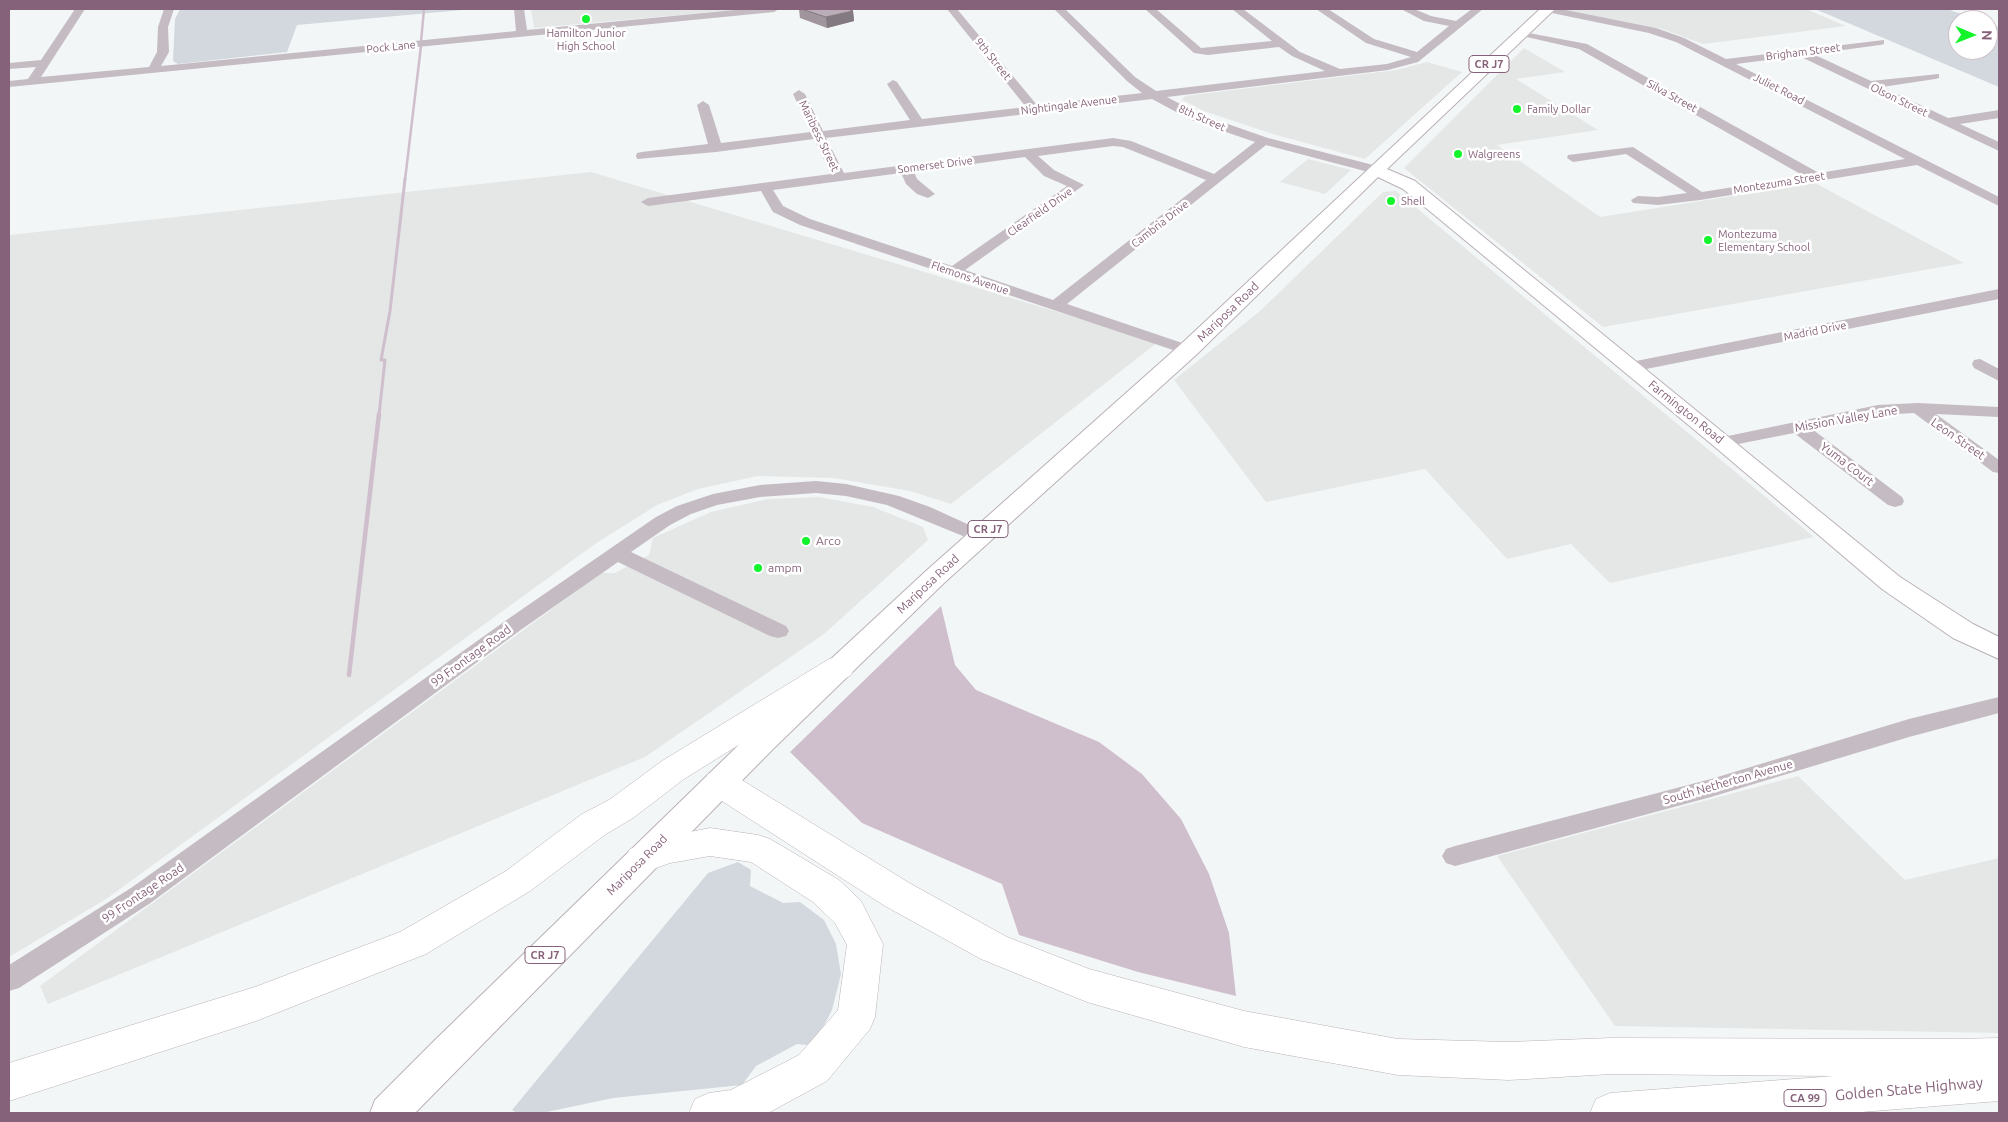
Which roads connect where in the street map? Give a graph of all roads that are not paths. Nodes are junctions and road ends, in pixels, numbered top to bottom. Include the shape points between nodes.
1 (80, 9) edge
2 (169, 9) edge
3 (520, 9) edge
4 (774, 9) edge
5 (952, 9) edge
6 (1059, 9) edge
7 (1150, 9) edge
8 (1237, 9) edge
9 (1321, 9) edge
10 (1406, 9) edge
11 (1478, 9) edge
12 (1548, 9) edge
13 (1458, 25) junction
14 (1522, 33) junction
15 (522, 34) junction
16 (1880, 42) dead end
17 (1281, 43) junction
18 (1800, 52) junction
19 (1420, 56) junction
20 (1726, 62) junction
21 (45, 63) junction
22 (9, 66) edge
23 (154, 70) junction
24 (1338, 73) junction
25 (1934, 76) dead end
26 (32, 82) junction
27 (9, 84) edge
28 (893, 84) dead end
29 (1869, 85) junction
30 (799, 94) dead end
31 (1155, 95) junction
32 (703, 105) dead end
33 (1034, 109) junction
34 (1999, 114) edge
35 (1946, 122) junction
36 (918, 123) junction
37 (819, 135) junction
38 (1264, 141) junction
39 (1999, 147) edge
40 (716, 148) junction
41 (1028, 153) junction
42 (642, 156) dead end
43 (1573, 158) dead end
44 (1920, 161) junction
45 (906, 169) junction
46 (1376, 170) junction
47 (1816, 177) junction
48 (839, 178) junction
49 (1216, 179) junction
50 (765, 187) junction
51 (928, 194) dead end
52 (1700, 196) junction
53 (1638, 200) dead end
54 (648, 202) dead end
55 (1999, 202) edge
56 (953, 272) junction
57 (1998, 295) edge
58 (1055, 306) junction
59 (1188, 350) junction
60 (1980, 364) dead end
61 (1631, 367) junction
62 (1999, 376) edge
63 (1918, 408) junction
64 (1999, 412) edge
65 (1798, 427) junction
66 (1723, 442) junction
67 (1999, 468) edge
68 (1895, 501) dead end
69 (980, 536) junction
70 (616, 553) junction
71 (778, 632) dead end
72 (1993, 647) edge
73 (840, 667) junction
74 (1999, 705) edge
75 (720, 783) junction
76 (1455, 856) dead end
77 (642, 859) junction
78 (9, 979) edge
79 (1999, 1056) edge
80 (9, 1082) edge
81 (1999, 1082) edge
82 (389, 1113) edge
83 (709, 1113) edge
84 (1610, 1113) edge

1 - 21 street
2 - 23 street via 163,27 163,52
3 - 15 street
4 - 15 street, Pock Lane
5 - 33 street, 9th Street
6 - 31 street, 8th Street via 1122,71
7 - 17 street via 1198,51
8 - 17 street
9 - 19 street via 1370,41
10 - 13 street via 1428,19
11 - 13 street, Nightingale Avenue
12 - 14 main road, Mariposa Road / CR J7
12 - 20 street, Juliet Road via 1658,31
13 - 19 street, Nightingale Avenue
14 - 46 main road, Mariposa Road / CR J7
14 - 47 street, Silva Street via 1583,46
15 - 23 street, Pock Lane
16 - 18 street, Brigham Street
17 - 24 street via 1304,58
18 - 20 street, Brigham Street
18 - 29 street, Olson Street
19 - 24 street, Nightingale Avenue via 1402,64
20 - 44 street, Juliet Road
21 - 22 street
21 - 26 street
23 - 26 street, Pock Lane
24 - 31 street, Nightingale Avenue
25 - 29 street
26 - 27 street, Pock Lane
28 - 36 street
29 - 35 street, Olson Street
30 - 37 street, Maribess Street
31 - 33 street, Nightingale Avenue
31 - 38 street, 8th Street via 1195,117
32 - 40 street
33 - 36 street, Nightingale Avenue
34 - 35 street
35 - 39 street, Olson Street
36 - 37 street, Nightingale Avenue
37 - 40 street, Nightingale Avenue
37 - 48 street, Maribess Street
38 - 46 street, 8th Street
38 - 49 street, Cambria Drive
40 - 42 street, Nightingale Avenue
41 - 45 street, Somerset Drive
41 - 49 street, Somerset Drive via 1117,142
41 - 56 street, Clearfield Drive via 1049,173 1077,185
43 - 52 street via 1628,150
44 - 47 street, Montezuma Street
44 - 55 street, Juliet Road
45 - 48 street, Somerset Drive
45 - 51 street via 911,180
46 - 59 main road, Mariposa Road / CR J7
46 - 61 main road, Farmington Road via 1409,186
47 - 52 street, Montezuma Street
48 - 50 street, Somerset Drive
49 - 58 street, Cambria Drive
50 - 54 street, Somerset Drive
50 - 56 street, Flemons Avenue via 773,204 791,217
52 - 53 street, Montezuma Street
56 - 58 street, Flemons Avenue
57 - 61 street, Madrid Drive
58 - 59 street, Flemons Avenue
59 - 69 main road, Mariposa Road / CR J7
60 - 62 street
61 - 66 main road, Farmington Road
63 - 64 street, Mission Valley Lane
63 - 65 street, Mission Valley Lane via 1878,410
63 - 67 street, Leon Street
65 - 66 street, Mission Valley Lane
65 - 68 street, Yuma Court
66 - 72 main road, Farmington Road via 1891,583 1918,603
69 - 70 street, 99 Frontage Road via 892,500 846,490 809,487 760,491 712,500 663,521
69 - 73 main road, Mariposa Road / CR J7
70 - 71 street
70 - 78 street, 99 Frontage Road via 140,896
73 - 75 main road, Mariposa Road / CR J7
73 - 80 highway via 673,770 518,881 413,943 256,1004
74 - 76 street, South Netherton Avenue via 1909,728 1711,788
75 - 77 main road, Mariposa Road / CR J7
75 - 79 highway via 898,895 994,948 1087,985 1244,1029 1408,1057 1509,1061 1611,1056
77 - 82 main road, Mariposa Road / CR J7
77 - 83 highway via 667,849 710,842 758,849 826,891 848,912 866,944 856,1017 813,1068 736,1109
81 - 84 highway, Golden State Highway / CA 99

